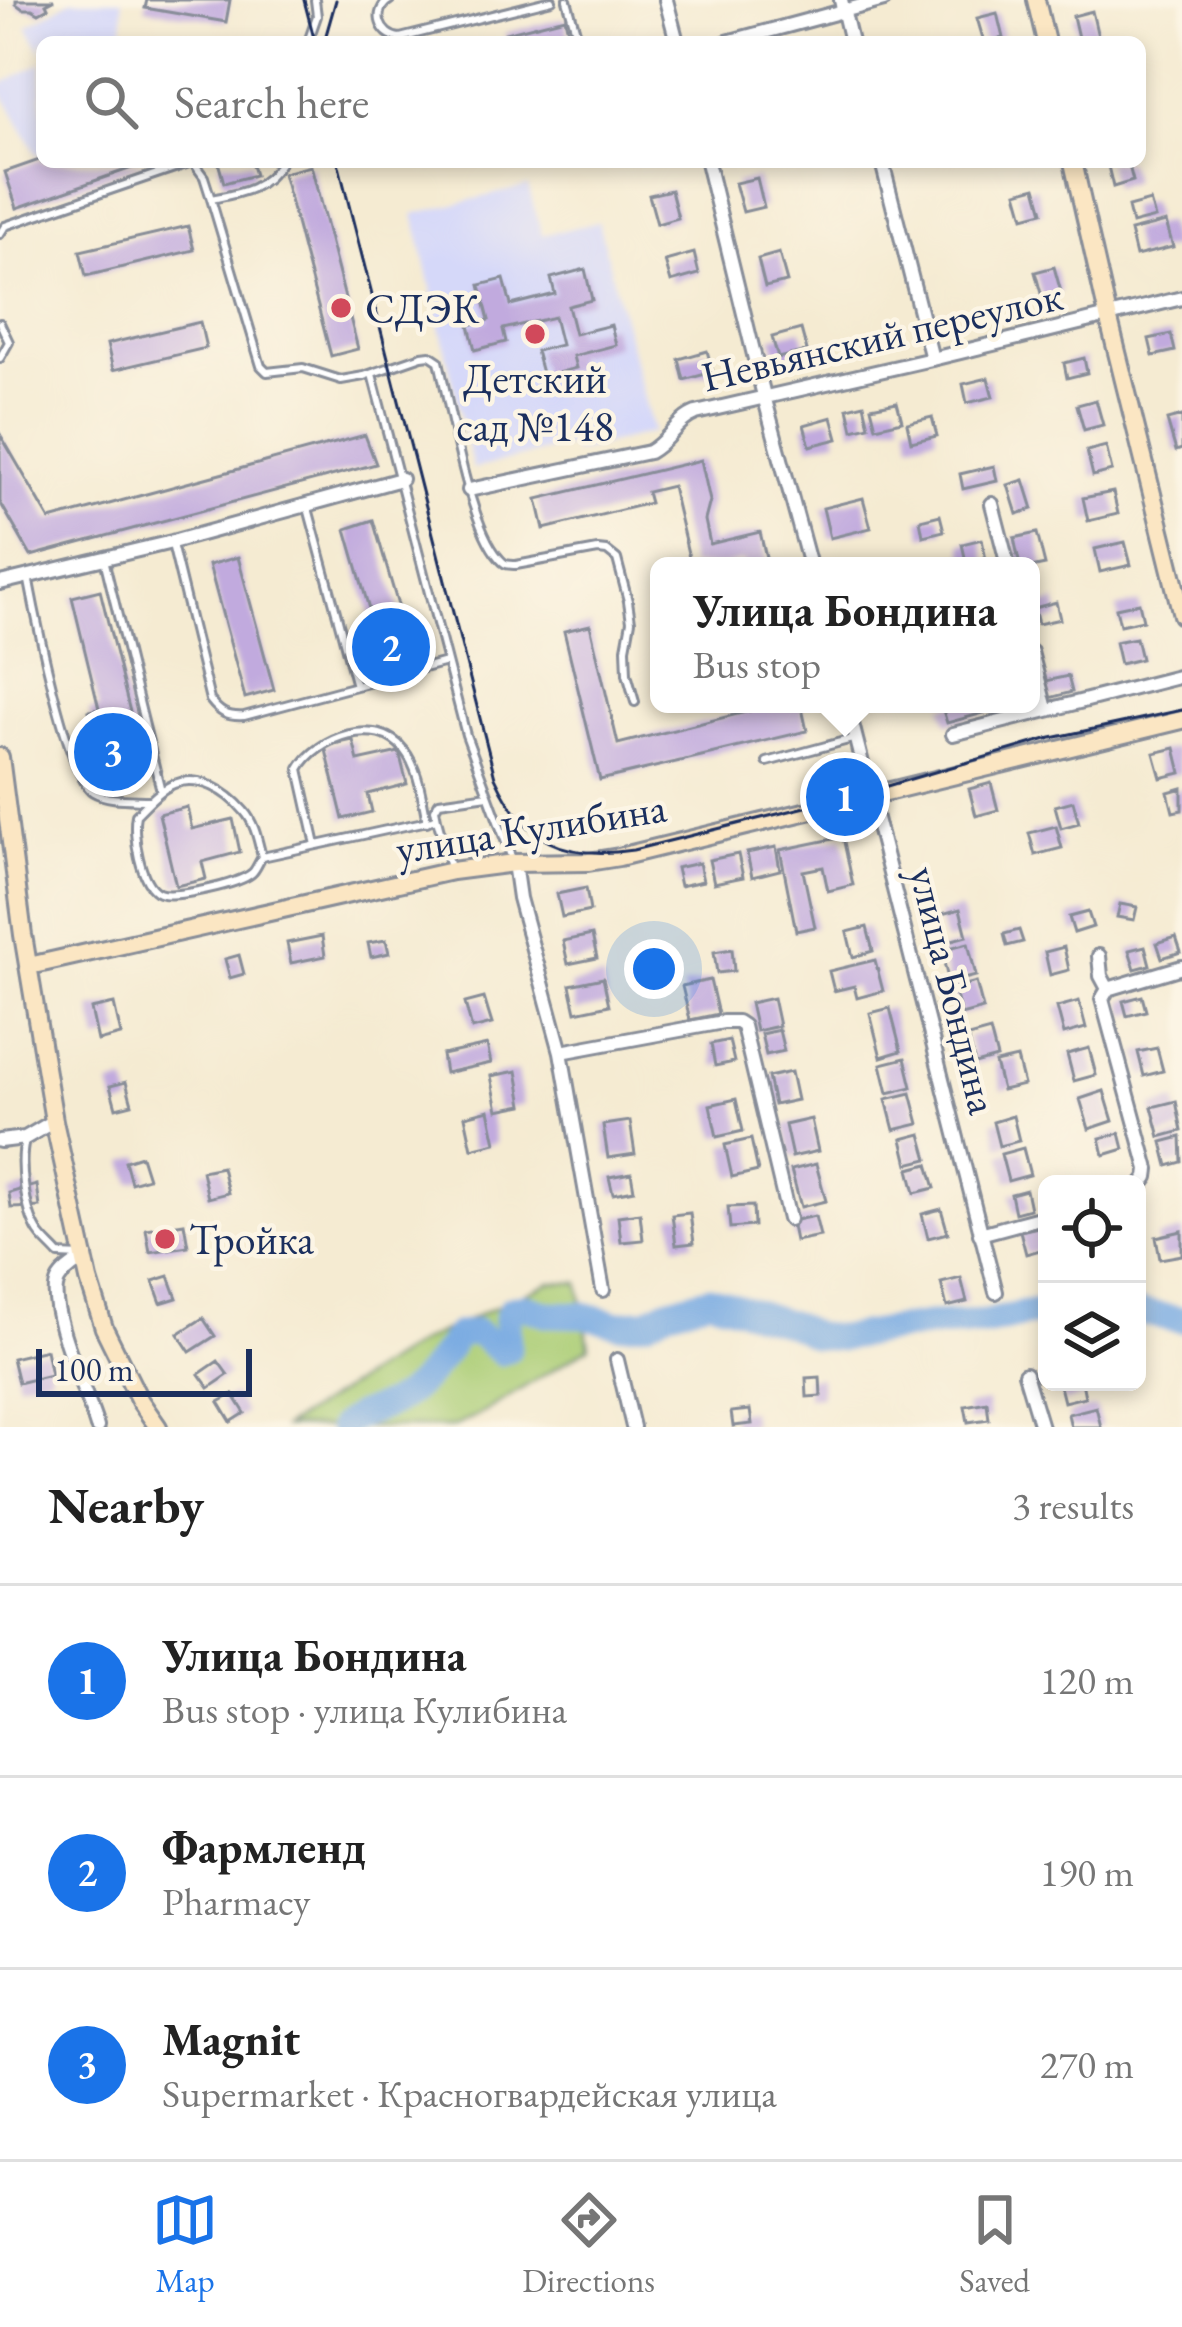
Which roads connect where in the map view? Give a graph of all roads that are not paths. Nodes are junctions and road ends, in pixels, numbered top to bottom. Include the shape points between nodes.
1 (315, 0) edge
2 (390, 0) edge
3 (552, 0) edge
4 (567, 0) edge
5 (666, 0) edge
6 (884, 0) edge
7 (1036, 0) edge
8 (842, 5) edge
9 (310, 36) edge
10 (389, 36) edge
11 (408, 36) edge
12 (578, 36) edge
13 (675, 36) edge
14 (746, 36) edge
15 (850, 36) edge
16 (1045, 36) edge
17 (175, 168) edge
18 (197, 168) edge
19 (276, 168) edge
20 (708, 168) edge
21 (884, 168) edge
22 (1074, 168) edge
23 (211, 199) junction
24 (0, 234) edge
25 (1182, 298) edge
26 (1108, 316) junction
27 (0, 323) edge
28 (0, 358) edge
29 (932, 359) junction
30 (372, 374) junction
31 (764, 396) junction
32 (401, 479) junction
33 (469, 490) junction
34 (307, 504) junction
35 (992, 504) dead end
36 (172, 542) junction
37 (808, 557) edge
38 (1006, 557) edge
39 (104, 559) junction
40 (28, 577) junction
41 (0, 583) edge
42 (1182, 615) edge
43 (446, 662) junction
44 (1182, 676) edge
45 (356, 686) junction
46 (1040, 686) edge
47 (635, 702) dead end
48 (1046, 709) junction
49 (1040, 711) edge
50 (849, 713) edge
51 (1031, 713) edge
52 (1182, 719) edge
53 (953, 734) dead end
54 (856, 738) junction
55 (0, 757) edge
56 (766, 762) dead end
57 (2, 790) edge
58 (161, 791) junction
59 (488, 795) junction
60 (871, 795) junction
61 (151, 800) junction
62 (437, 819) junction
63 (428, 822) junction
64 (316, 845) junction
65 (262, 857) junction
66 (514, 863) junction
67 (452, 871) junction
68 (1099, 956) dead end
69 (29, 966) junction
70 (1182, 967) edge
71 (1108, 989) junction
72 (561, 1052) junction
73 (55, 1121) junction
74 (26, 1138) junction
75 (0, 1141) edge
76 (1146, 1178) edge
77 (1038, 1218) edge
78 (789, 1219) dead end
79 (980, 1234) junction
80 (86, 1256) junction
81 (603, 1290) dead end
82 (996, 1292) dead end
83 (617, 1360) dead end
84 (1025, 1374) dead end
85 (97, 1427) edge
86 (158, 1427) edge
87 (633, 1427) edge
88 (1040, 1427) edge

1 - 9 lane
2 - 10 lane via 378,11
3 - 11 lane
4 - 12 lane
5 - 13 street
6 - 8 street
7 - 16 main road
8 - 14 street
8 - 15 street
17 - 24 lane via 4,226
18 - 23 lane
19 - 23 lane via 247,192
20 - 31 street
21 - 29 street
22 - 26 main road
23 - 30 lane via 266,372 303,368 340,380
25 - 26 street, Невьянский переулок
26 - 29 street, Невьянский переулок
26 - 42 main road
27 - 28 lane via 9,342
29 - 31 street, Невьянский переулок
30 - 32 lane
30 - 33 lane via 422,356 439,361
31 - 33 street, Невьянский переулок via 690,414 649,452
31 - 37 street
32 - 34 street
32 - 43 lane
33 - 47 lane via 484,532 508,565 598,550 617,559 632,621 626,674
34 - 36 street
34 - 45 lane
35 - 38 street
36 - 39 street
36 - 45 lane via 218,711 244,716
39 - 40 street
39 - 58 lane
40 - 41 street
40 - 61 lane via 82,780 94,793
43 - 45 lane
43 - 59 lane
44 - 48 street
46 - 48 street
48 - 49 street
50 - 54 street, улица Бондина
51 - 53 street
52 - 60 main road, улица Кулибина
54 - 56 lane
54 - 60 street, улица Бондина
55 - 57 main road
57 - 69 main road
58 - 61 lane
58 - 65 lane via 194,782 223,792 246,812
59 - 62 lane via 439,802
59 - 66 lane
60 - 66 main road, улица Кулибина via 619,857
60 - 79 street, улица Бондина
61 - 65 lane via 136,814 134,839 159,893 242,878
62 - 63 lane
62 - 67 lane
63 - 64 lane
63 - 64 lane via 406,752 395,741 354,732 322,742 299,769
64 - 65 lane
66 - 67 main road, улица Кулибина
66 - 72 street
67 - 69 main road, улица Кулибина
68 - 71 street
69 - 73 main road
70 - 71 street
71 - 76 street via 1103,1004
72 - 78 street via 723,1022 743,1026
72 - 81 street
73 - 74 street
73 - 80 main road
74 - 75 street
74 - 80 lane via 21,1156 40,1236 59,1255
77 - 79 street
79 - 82 street, улица Бондина
80 - 85 street via 62,1275 54,1294
80 - 86 main road via 104,1328
83 - 87 street
84 - 88 street

